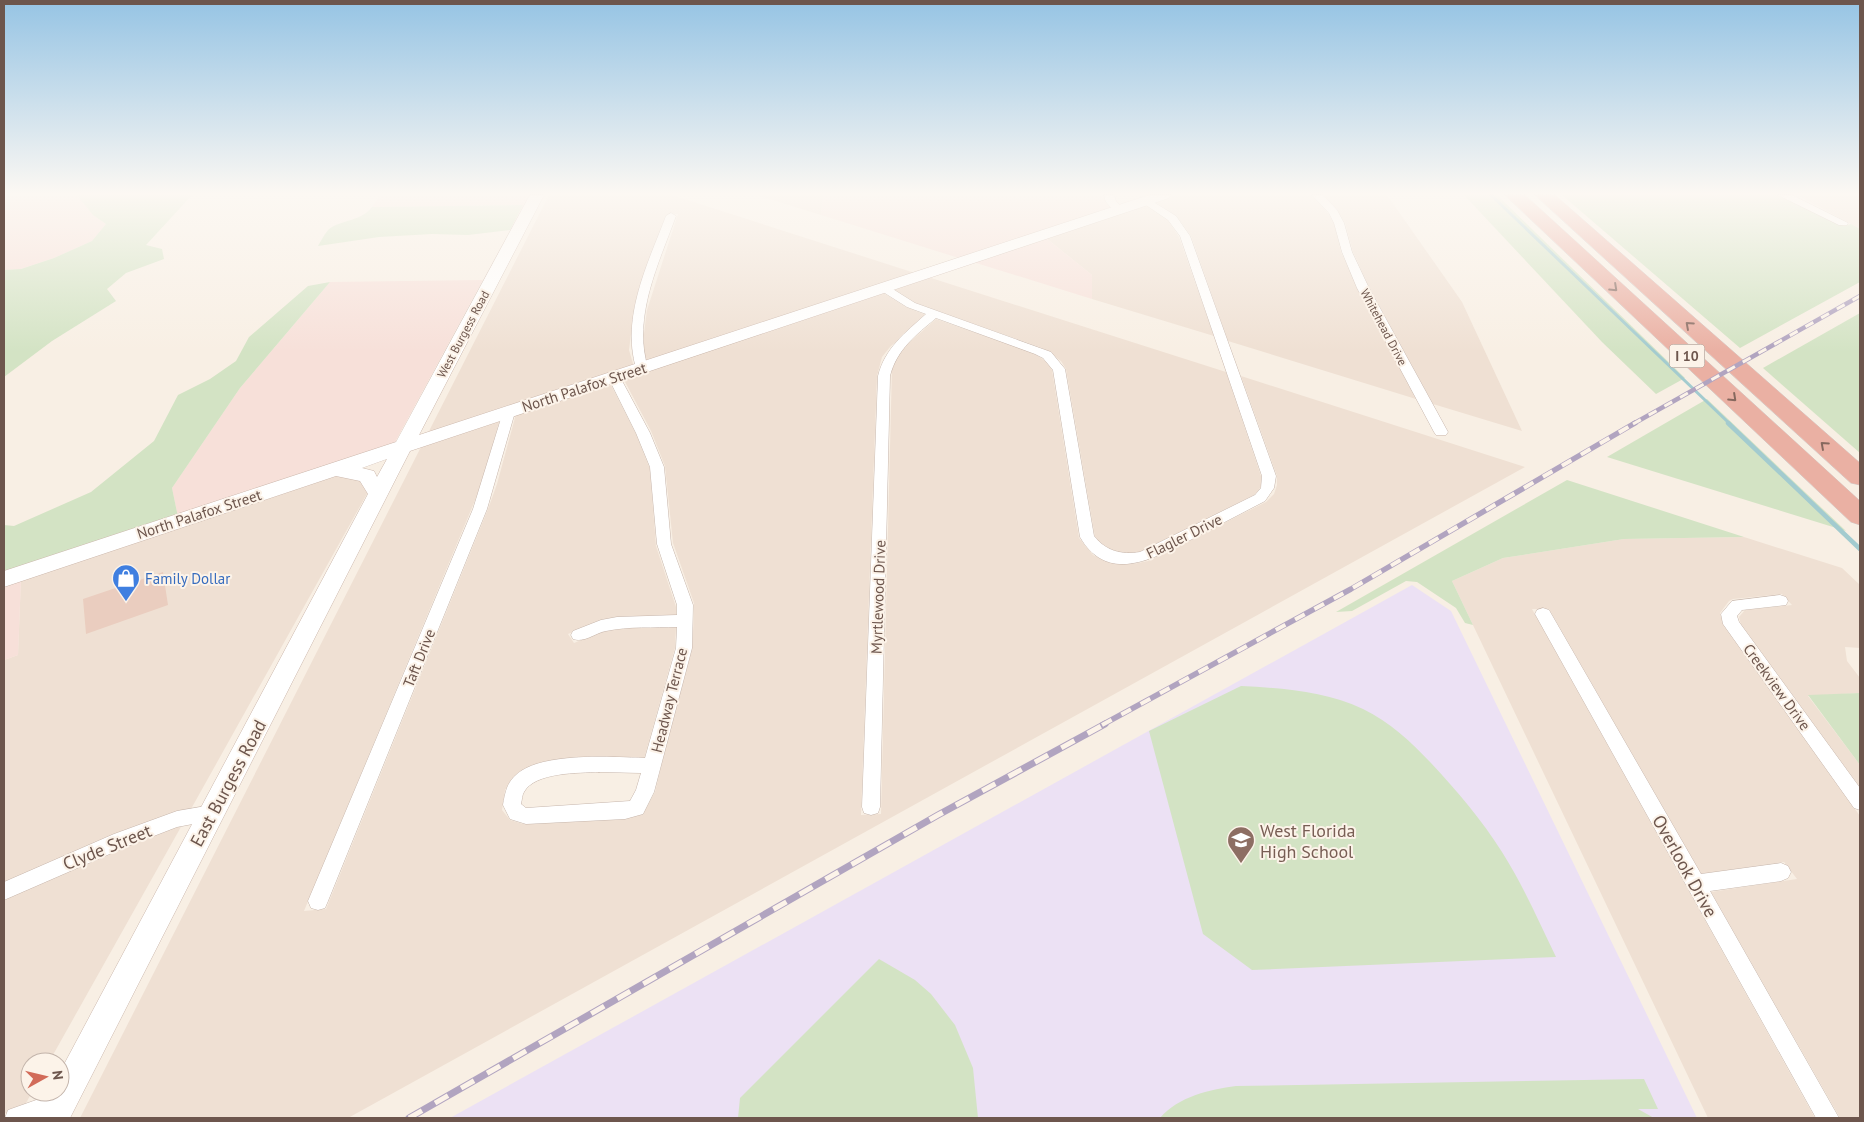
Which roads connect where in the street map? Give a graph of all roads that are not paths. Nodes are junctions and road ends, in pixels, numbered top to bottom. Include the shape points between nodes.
1 (509, 247) edge
2 (661, 247) edge
3 (1006, 247) edge
4 (1189, 247) edge
5 (1346, 247) edge
6 (1570, 247) edge
7 (1603, 247) edge
8 (884, 288) junction
9 (934, 314) junction
10 (642, 368) junction
11 (614, 377) junction
12 (510, 412) junction
13 (1442, 432) dead end
14 (402, 447) junction
15 (334, 470) junction
16 (1860, 477) edge
17 (378, 494) junction
18 (1860, 516) edge
19 (4, 579) edge
20 (1780, 601) dead end
21 (1543, 614) dead end
22 (684, 620) junction
23 (579, 635) dead end
24 (652, 766) junction
25 (1860, 802) edge
26 (871, 807) dead end
27 (212, 813) junction
28 (1781, 872) dead end
29 (1696, 884) junction
30 (4, 891) edge
31 (318, 901) dead end
32 (56, 1113) edge
33 (16, 1118) edge
34 (1828, 1118) edge

1 - 14 main road, West Burgess Road
2 - 10 street via 640,311 636,349
3 - 8 main road, North Palafox Street
4 - 9 street, Flagler Drive via 1270,484 1260,498 1143,557 1121,559 1100,552 1087,538 1059,369 1055,362 1038,351
5 - 13 street, Whitehead Drive via 1363,288
6 -> 18 highway, I 10
16 -> 7 highway, I 10
8 - 9 street, Flagler Drive via 897,298
8 - 10 main road, North Palafox Street
9 - 26 street, Myrtlewood Drive via 896,347 885,367
10 - 11 main road, North Palafox Street
11 - 12 main road, North Palafox Street
11 - 22 street, Headway Terrace via 644,433 657,467 664,544 685,605
12 - 14 main road, North Palafox Street
12 - 31 street, Taft Drive via 480,510
14 - 15 main road, North Palafox Street
14 - 17 main road, East Burgess Road
15 - 17 main road via 368,476
15 - 19 main road, North Palafox Street
17 - 27 main road, East Burgess Road
20 - 25 street, Creekview Drive via 1738,605 1729,614 1731,624
21 - 29 street, Overlook Drive
22 - 23 street via 617,623
22 - 24 street, Headway Terrace via 684,648
24 - 24 street, Headway Terrace via 645,792 636,808 526,816 512,805 515,789 526,777 544,770
27 - 30 street, Clyde Street via 177,819 121,840
27 - 32 main road, East Burgess Road
28 - 29 street
29 - 34 street, Overlook Drive
32 - 33 street via 39,1110

